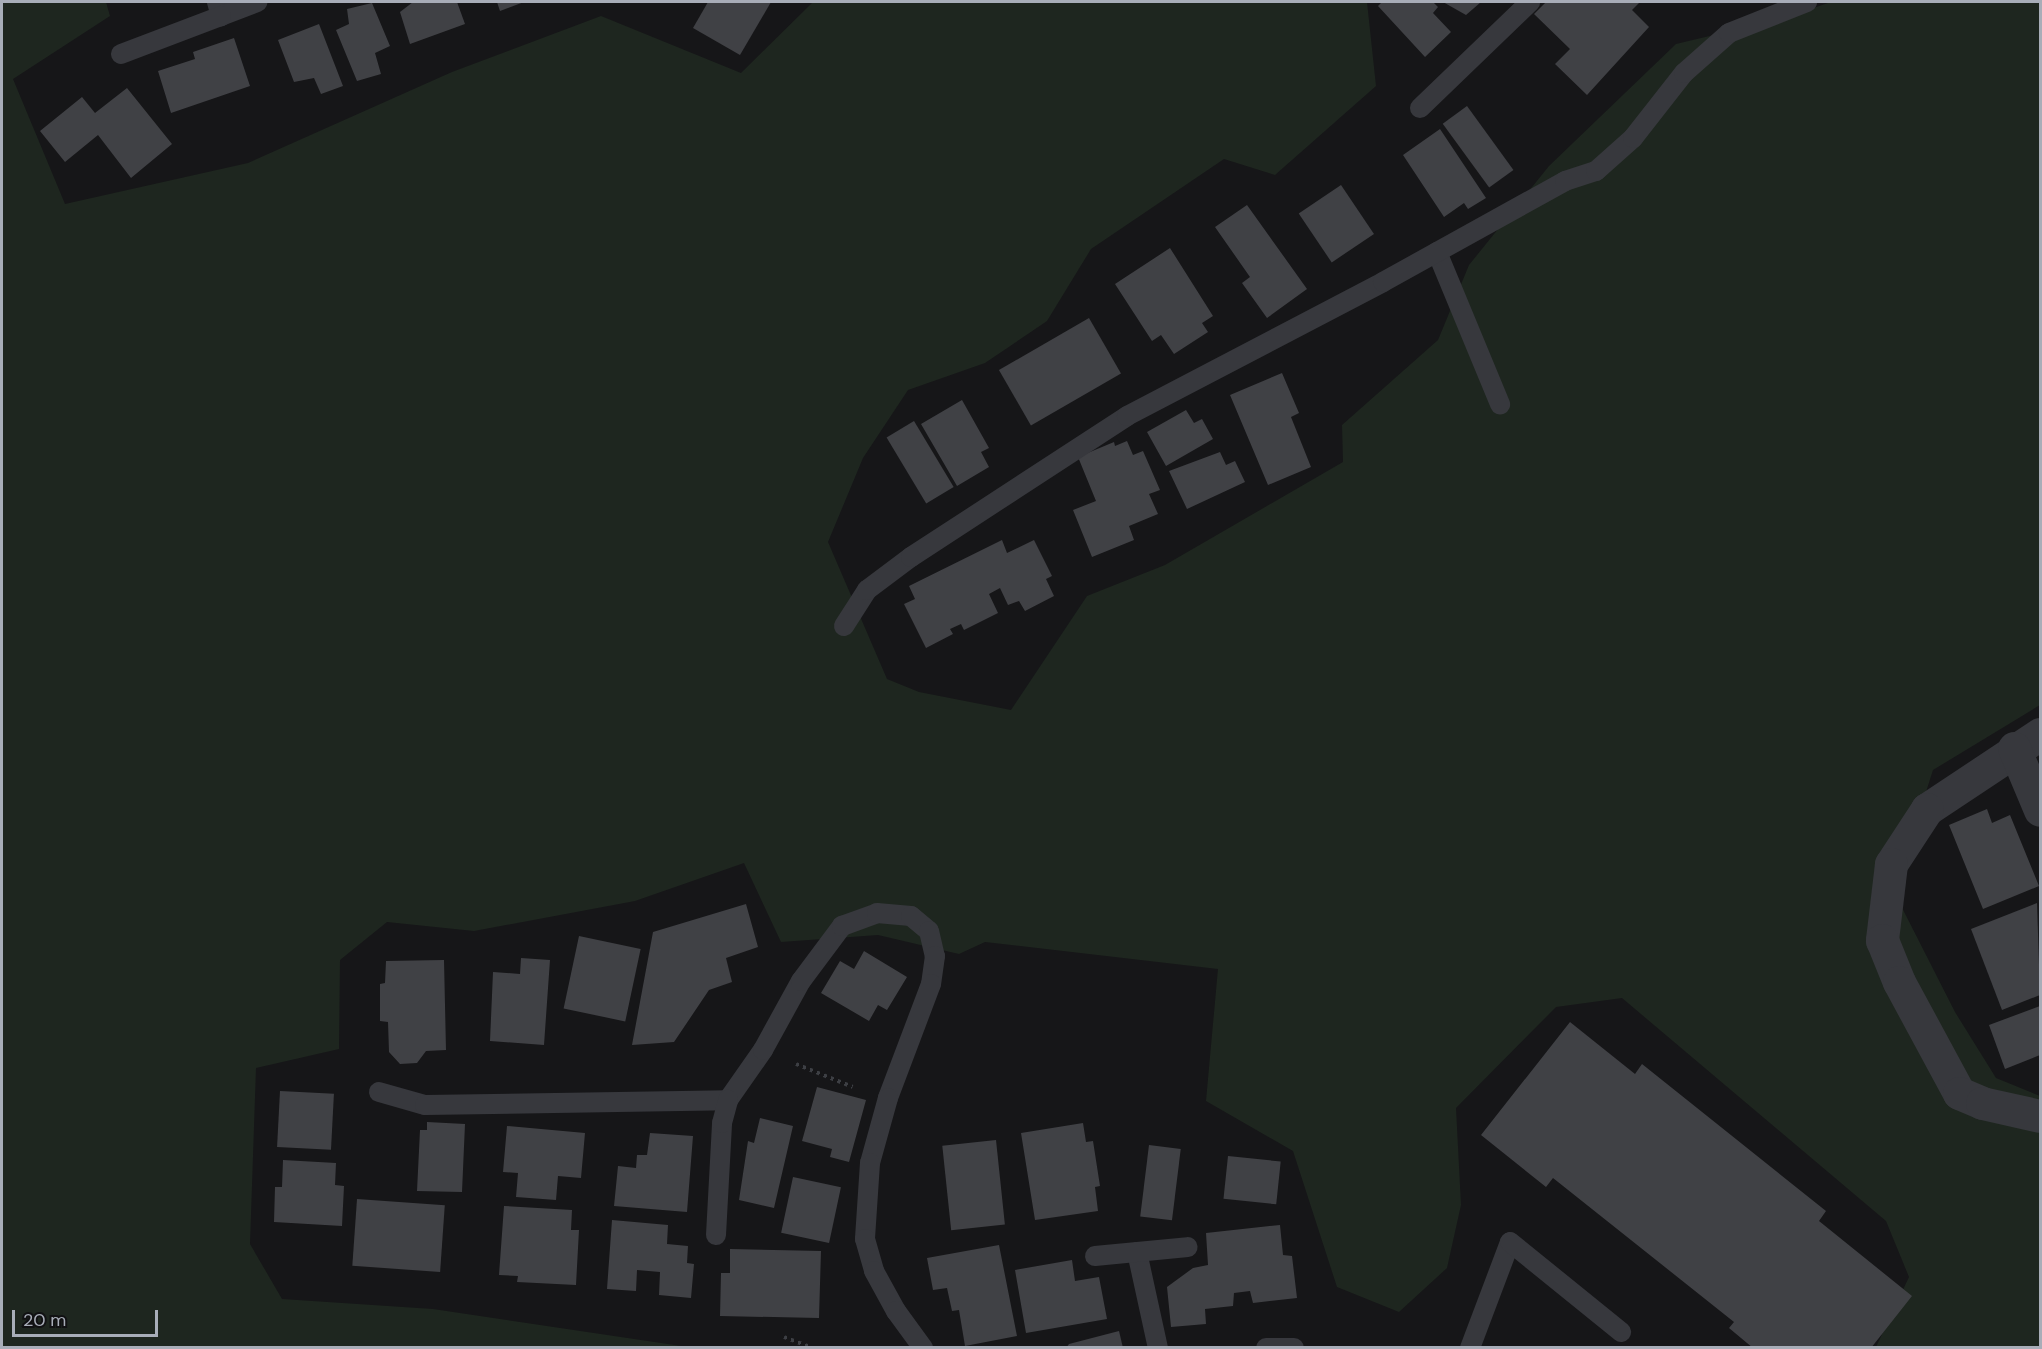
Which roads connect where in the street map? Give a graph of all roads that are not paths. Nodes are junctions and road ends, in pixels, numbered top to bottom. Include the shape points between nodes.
1 (257, 2) edge
2 (1530, 2) edge
3 (1807, 2) edge
4 (219, 9) edge
5 (121, 54) dead end
6 (1420, 108) dead end
7 (1437, 252) junction
8 (1500, 404) dead end
9 (844, 626) dead end
10 (2027, 741) edge
11 (2040, 810) edge
12 (379, 1092) dead end
13 (728, 1100) junction
14 (2040, 1116) edge
15 (716, 1235) dead end
16 (1188, 1247) dead end
17 (1137, 1252) junction
18 (1095, 1256) dead end
19 (1621, 1332) dead end
20 (923, 1347) edge
21 (1158, 1347) edge
22 (1266, 1347) edge
23 (1294, 1347) edge
24 (1470, 1347) edge

1 - 4 lane
2 - 6 lane
3 - 7 lane via 1729,33 1684,73 1633,138 1596,171 1565,181
4 - 5 lane
7 - 8 lane
7 - 9 lane via 1127,416 911,557 867,590
10 - 11 street
10 - 14 street via 1927,809 1892,864 1882,940 1899,982 1959,1093 1982,1104
12 - 13 lane via 425,1105
13 - 15 lane via 722,1123
13 - 20 lane via 763,1050 801,981 842,926 877,913 911,916 929,931 935,956 932,984 888,1098 870,1163 864,1239 874,1271 896,1311
16 - 17 lane
17 - 18 lane
17 - 21 lane
19 - 24 lane via 1510,1242
22 - 23 lane

